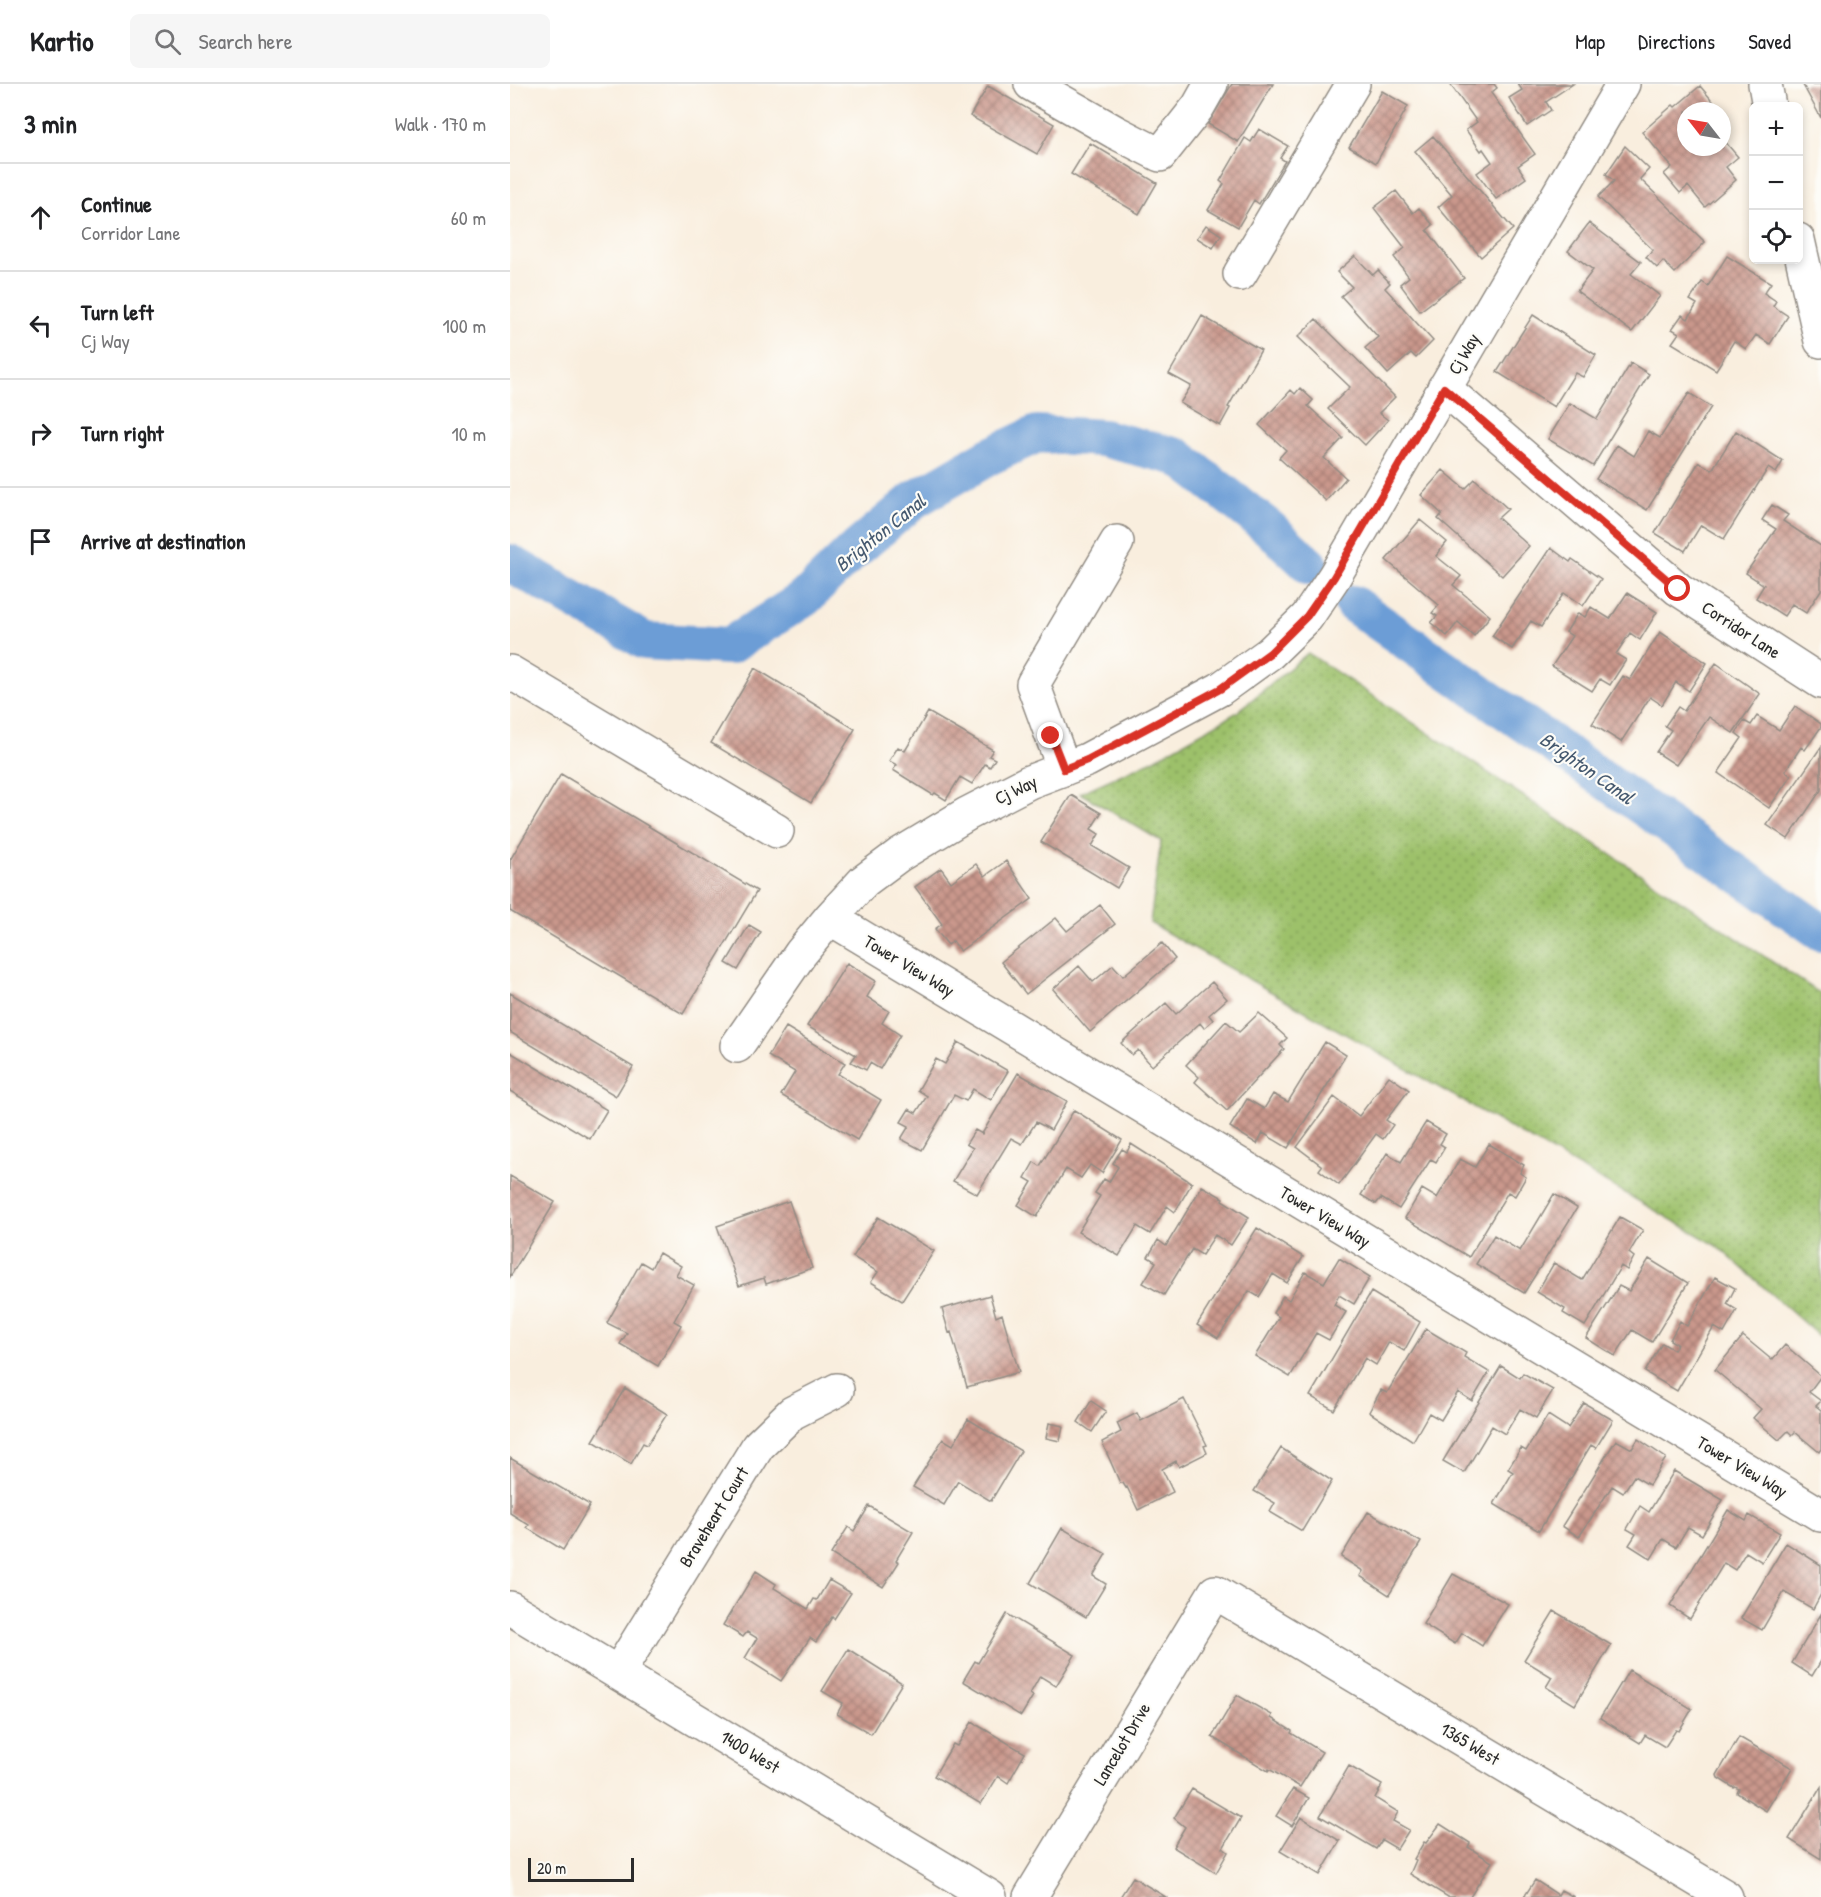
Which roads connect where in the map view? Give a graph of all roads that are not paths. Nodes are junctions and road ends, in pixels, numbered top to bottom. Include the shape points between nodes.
1 (1031, 84) edge
2 (1211, 84) edge
3 (1353, 84) edge
4 (1765, 84) edge
5 (1615, 88) edge
6 (1768, 102) edge
7 (1803, 262) edge
8 (1240, 274) dead end
9 (1821, 341) edge
10 (1444, 388) junction
11 (1117, 542) dead end
12 (510, 672) edge
13 (1821, 682) edge
14 (1064, 769) junction
15 (777, 831) dead end
16 (830, 918) junction
17 (737, 1046) dead end
18 (837, 1390) dead end
19 (1821, 1515) edge
20 (1215, 1592) joint
21 (510, 1608) edge
22 (618, 1673) junction
23 (990, 1897) edge
24 (1030, 1897) edge
25 (1726, 1897) edge

1 - 2 street via 1160,155
3 - 8 street
4 - 6 street
5 - 10 street, Cj Way
7 - 9 street
10 - 13 street, Corridor Lane via 1678,589
10 - 14 street, Cj Way via 1334,577 1307,616 1278,646 1220,689
11 - 14 street via 1033,684
12 - 15 street
14 - 16 street, Cj Way via 1029,782 899,855 864,881
16 - 17 street, Cj Way
16 - 19 street, Tower View Way
18 - 22 street, Braveheart Court via 792,1413 758,1446
20 - 24 street, Lancelot Drive
20 - 25 street, 1365 West
21 - 22 street, 1400 West
22 - 23 street, 1400 West

